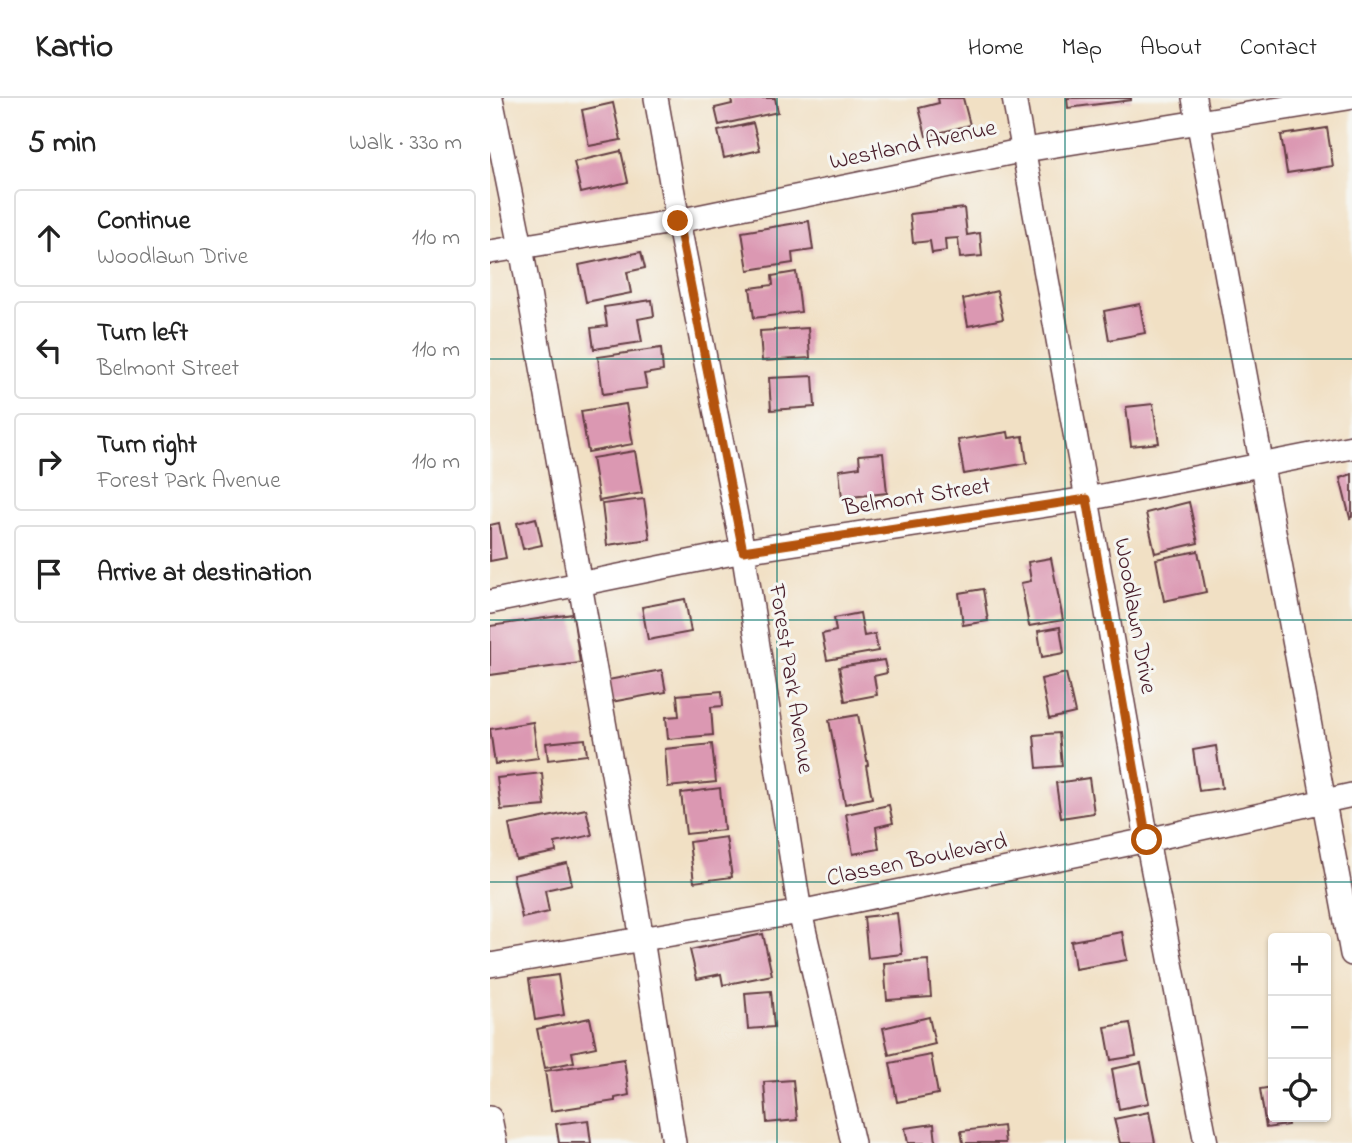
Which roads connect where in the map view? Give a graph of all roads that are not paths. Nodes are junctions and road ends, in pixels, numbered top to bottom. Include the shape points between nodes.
1 (491, 98) edge
2 (656, 98) edge
3 (1014, 98) edge
4 (1194, 98) edge
5 (1348, 98) edge
6 (1199, 122) junction
7 (1024, 150) junction
8 (678, 221) junction
9 (521, 247) junction
10 (490, 252) edge
11 (1352, 447) edge
12 (1261, 465) junction
13 (1087, 499) junction
14 (743, 551) junction
15 (579, 584) junction
16 (490, 601) edge
17 (1352, 795) edge
18 (1325, 801) junction
19 (1147, 840) junction
20 (800, 912) junction
21 (642, 939) junction
22 (1352, 954) edge
23 (490, 965) edge
24 (490, 1118) edge
25 (495, 1143) edge
26 (674, 1143) edge
27 (853, 1143) edge
28 (1206, 1143) edge

1 - 9 street
2 - 8 street, Forest Park Avenue
3 - 7 street, Woodlawn Drive
4 - 6 street
5 - 6 street, Westland Avenue
6 - 7 street, Westland Avenue
6 - 12 street
7 - 8 street, Westland Avenue
7 - 13 street, Woodlawn Drive
8 - 9 street, Westland Avenue
8 - 14 street, Forest Park Avenue
9 - 10 street, Westland Avenue
9 - 15 street
11 - 12 street, Belmont Street
12 - 13 street, Belmont Street
12 - 18 street
13 - 14 street, Belmont Street
13 - 19 street, Woodlawn Drive
14 - 15 street, Belmont Street
14 - 20 street, Forest Park Avenue
15 - 16 street, Belmont Street
15 - 21 street
17 - 18 street, Classen Boulevard
18 - 19 street, Classen Boulevard
18 - 22 street
19 - 20 street, Classen Boulevard
19 - 28 street, Woodlawn Drive
20 - 21 street, Classen Boulevard
20 - 27 street, Forest Park Avenue
21 - 23 street, Classen Boulevard
21 - 26 street
24 - 25 street

